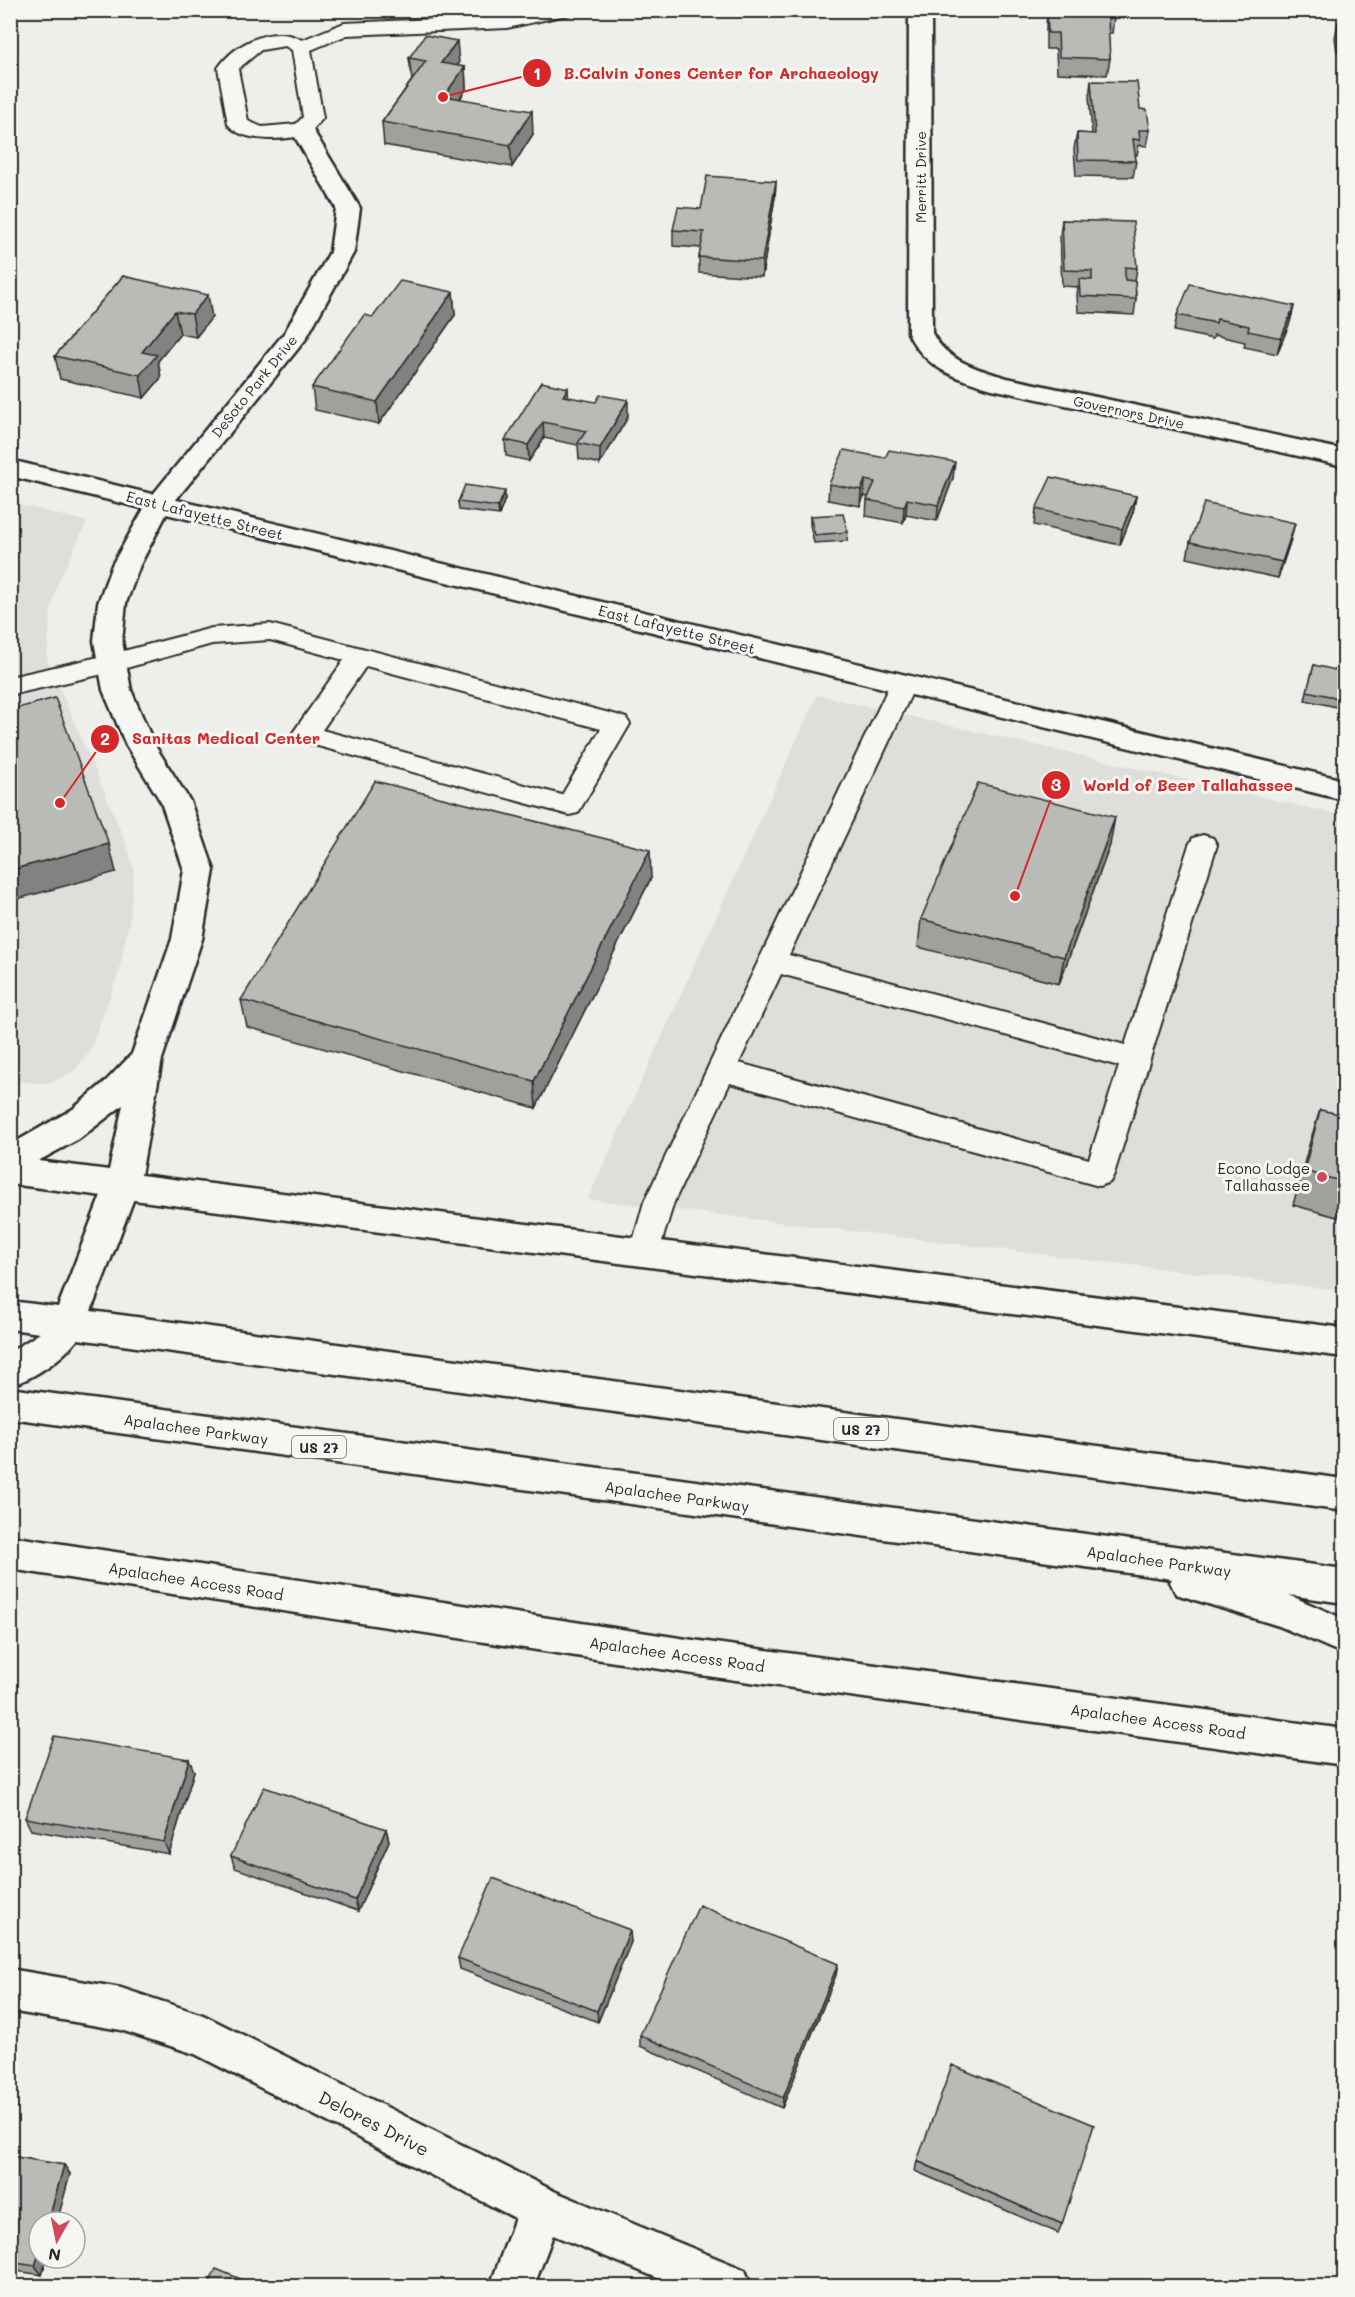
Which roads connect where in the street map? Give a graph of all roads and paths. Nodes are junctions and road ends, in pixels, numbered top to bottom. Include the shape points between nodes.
1 (564, 10) edge
2 (920, 10) edge
3 (301, 47) junction
4 (302, 130) junction
5 (924, 343) joint
6 (1344, 458) edge
7 (10, 468) edge
8 (159, 504) junction
9 (360, 656) junction
10 (112, 663) junction
11 (903, 684) junction
12 (10, 686) edge
13 (1344, 790) edge
14 (1203, 845) dead end
15 (771, 961) junction
16 (146, 1059) junction
17 (1135, 1059) junction
18 (720, 1069) junction
19 (10, 1159) edge
20 (10, 1171) edge
21 (122, 1185) junction
22 (645, 1252) junction
23 (10, 1315) edge
24 (69, 1323) junction
25 (1344, 1344) edge
26 (10, 1371) edge
27 (10, 1403) edge
28 (1344, 1495) edge
29 (1054, 1547) junction
30 (10, 1552) edge
31 (1344, 1586) edge
32 (1344, 1637) edge
33 (1344, 1747) edge
34 (10, 1990) edge
35 (541, 2208) junction
36 (512, 2286) edge
37 (729, 2286) edge

1 - 3 lane via 507,22 344,29
2 - 5 street, Merritt Drive via 920,333
3 - 4 lane via 313,118
3 - 4 lane via 288,40 263,41 245,48 228,68 238,124 260,133
4 - 8 street, DeSoto Park Drive via 348,208 342,252 296,335
5 - 6 street, Governors Drive via 957,370 1001,384
7 - 8 street, East Lafayette Street
8 - 10 street, DeSoto Park Drive via 126,565 112,603 108,641
8 - 11 street, East Lafayette Street
9 - 9 lane via 305,735 569,806 617,724
9 - 10 lane via 270,632 212,636
10 - 12 lane
10 - 16 street, DeSoto Park Drive via 117,690 140,745 175,801 199,870 187,939
11 - 13 street, East Lafayette Street
11 - 15 lane
14 - 17 lane
15 - 17 lane
15 - 18 lane
16 - 19 street via 131,1078 93,1111 42,1144
16 - 21 street
17 - 18 lane via 1099,1174
18 - 22 lane via 659,1202
20 - 21 street
21 - 22 street
21 - 24 street
22 - 25 street
23 - 24 street, US 27
24 - 26 street via 54,1343
24 - 28 street, US 27
27 - 29 street, Apalachee Parkway / US 27
29 - 31 street, Apalachee Parkway / US 27
29 - 32 street via 1209,1587 1286,1611
30 - 33 street, Apalachee Access Road via 693,1657
34 - 35 street, Delores Drive via 121,2009 202,2036
35 - 36 street
35 - 37 street, Delores Drive

